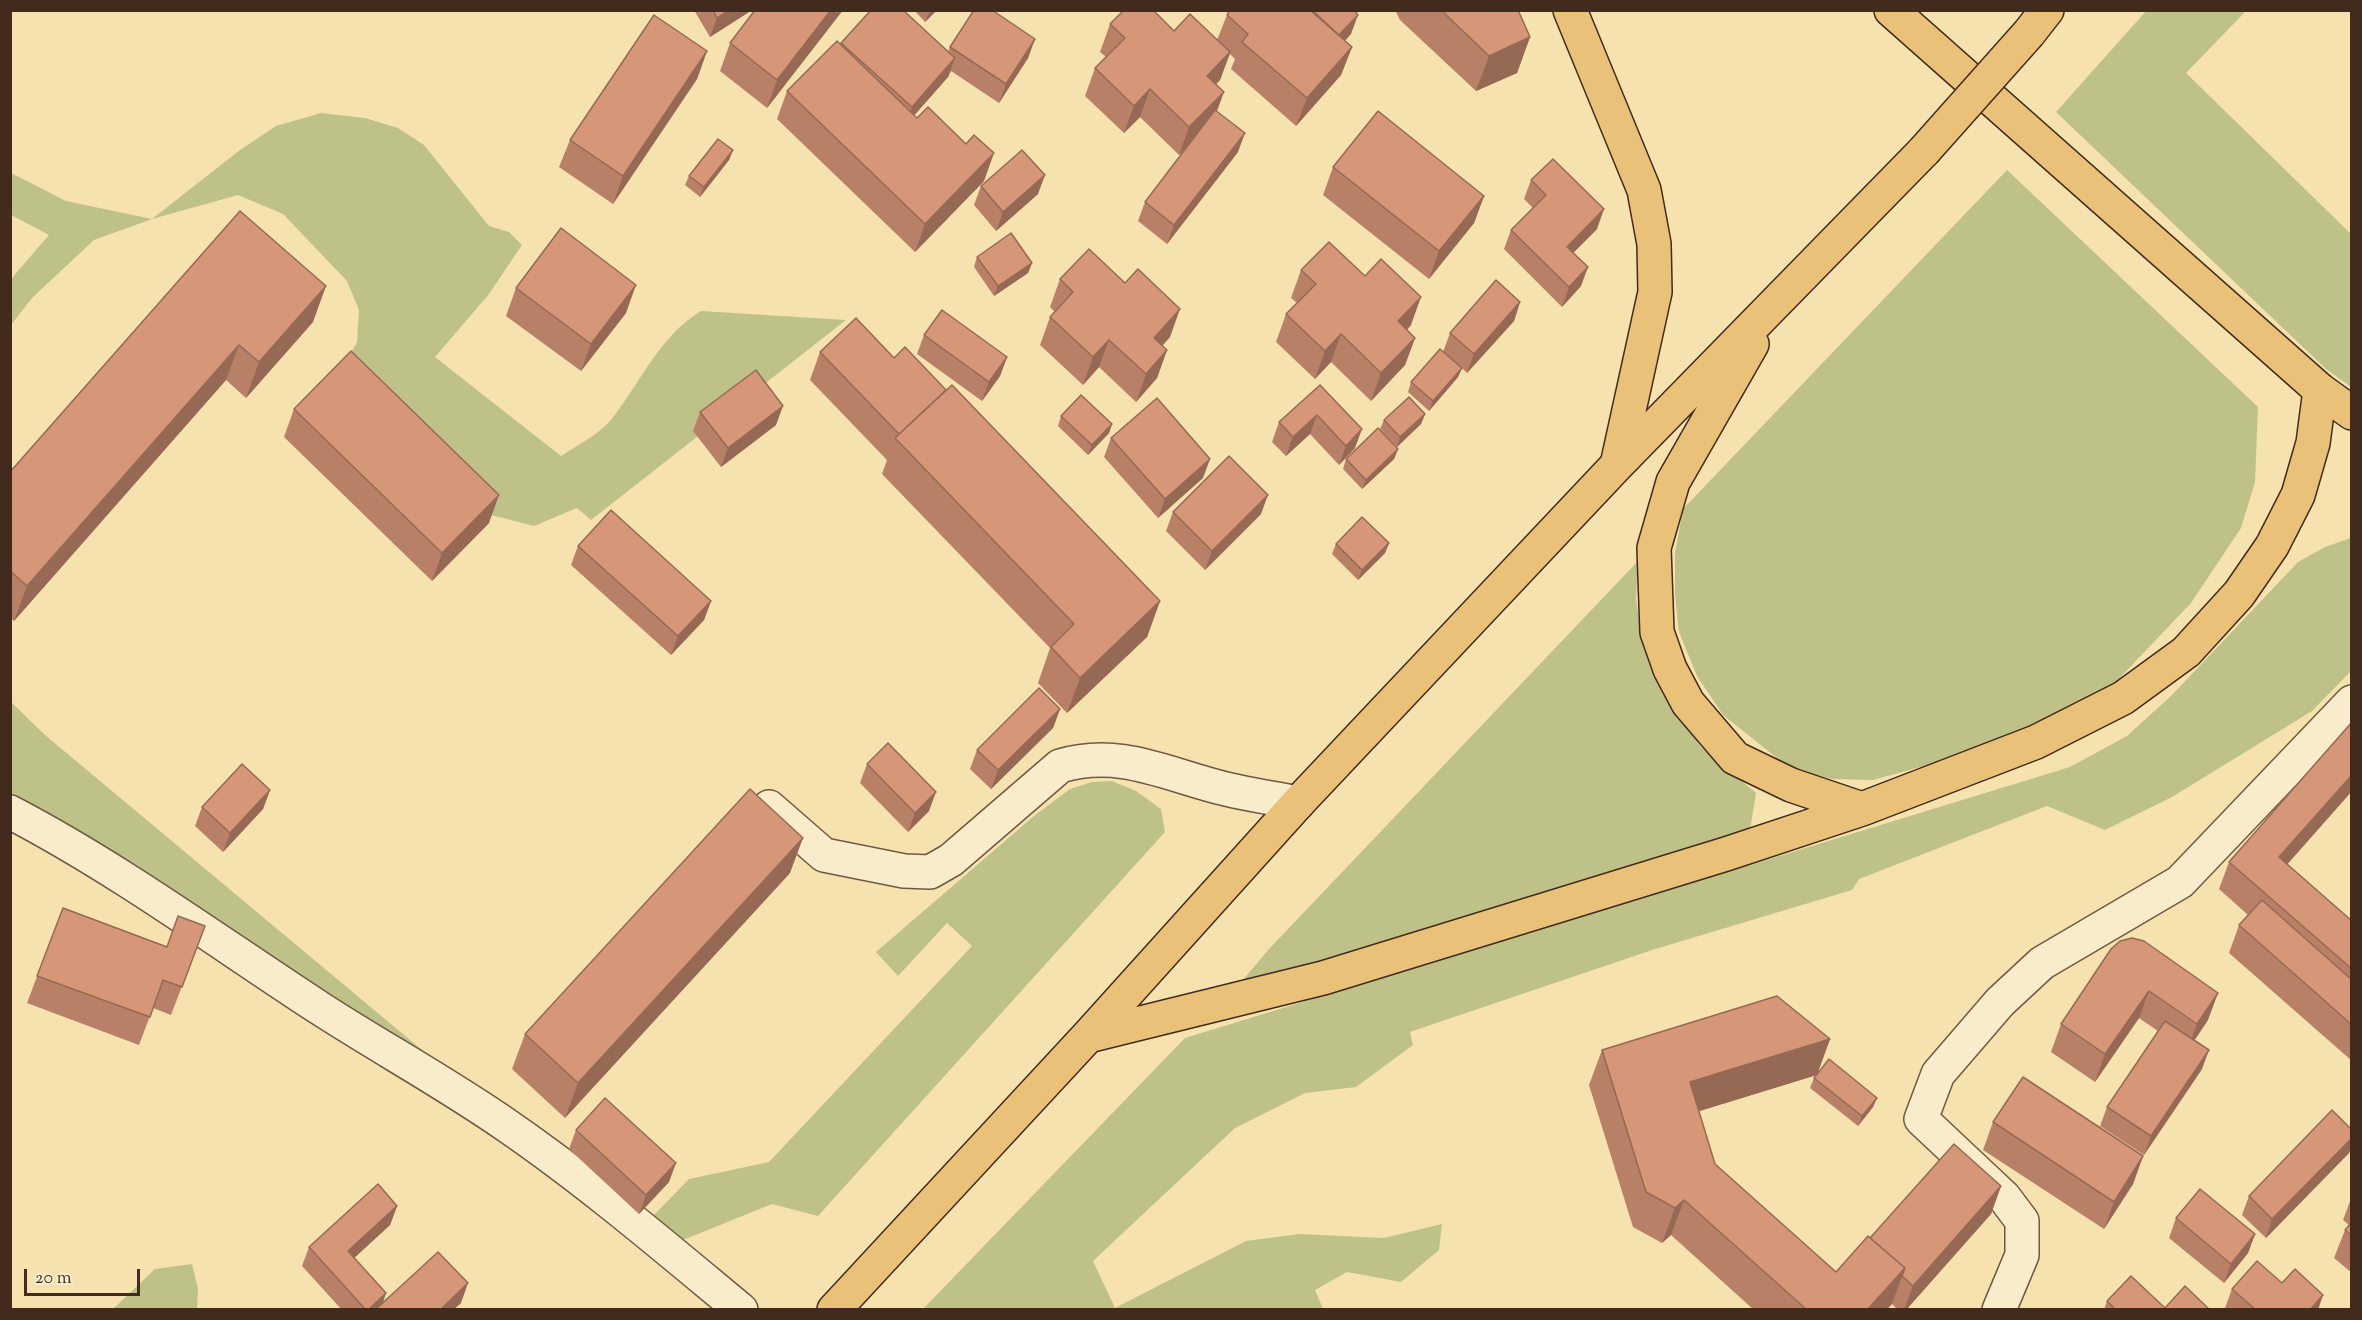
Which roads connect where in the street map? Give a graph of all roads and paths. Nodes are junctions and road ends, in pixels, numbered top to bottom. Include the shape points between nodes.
1 (1570, 10) edge
2 (1891, 10) edge
3 (2038, 22) edge
4 (1774, 306) junction
5 (2320, 390) junction
6 (2352, 413) edge
7 (1617, 465) junction
8 (2352, 702) edge
9 (1298, 803) junction
10 (769, 807) edge
11 (1862, 809) junction
12 (10, 812) edge
13 (1088, 1036) junction
14 (741, 1310) edge
15 (834, 1310) edge
16 (1999, 1310) edge

1 - 7 main road via 1644,190 1654,244 1655,292
2 - 5 main road
3 - 4 main road, bridge via 1924,151
4 - 7 main road
4 - 11 main road via 1673,482 1654,548 1657,632 1688,703 1735,758 1791,785
5 - 6 main road
5 - 11 main road via 2313,442 2298,495 2272,546 2239,594 2187,652 2123,698 2036,742
7 - 9 main road
8 - 16 street via 2180,882 2042,963 2000,1002 1938,1074 1921,1119 2004,1197 2022,1221 2022,1255
9 - 10 street via 1226,789 1127,761 1079,760 1060,766 951,860 930,872 904,871 824,855
9 - 13 main road
11 - 13 main road via 1323,978
12 - 14 street via 134,885 507,1126 567,1169
13 - 15 main road

